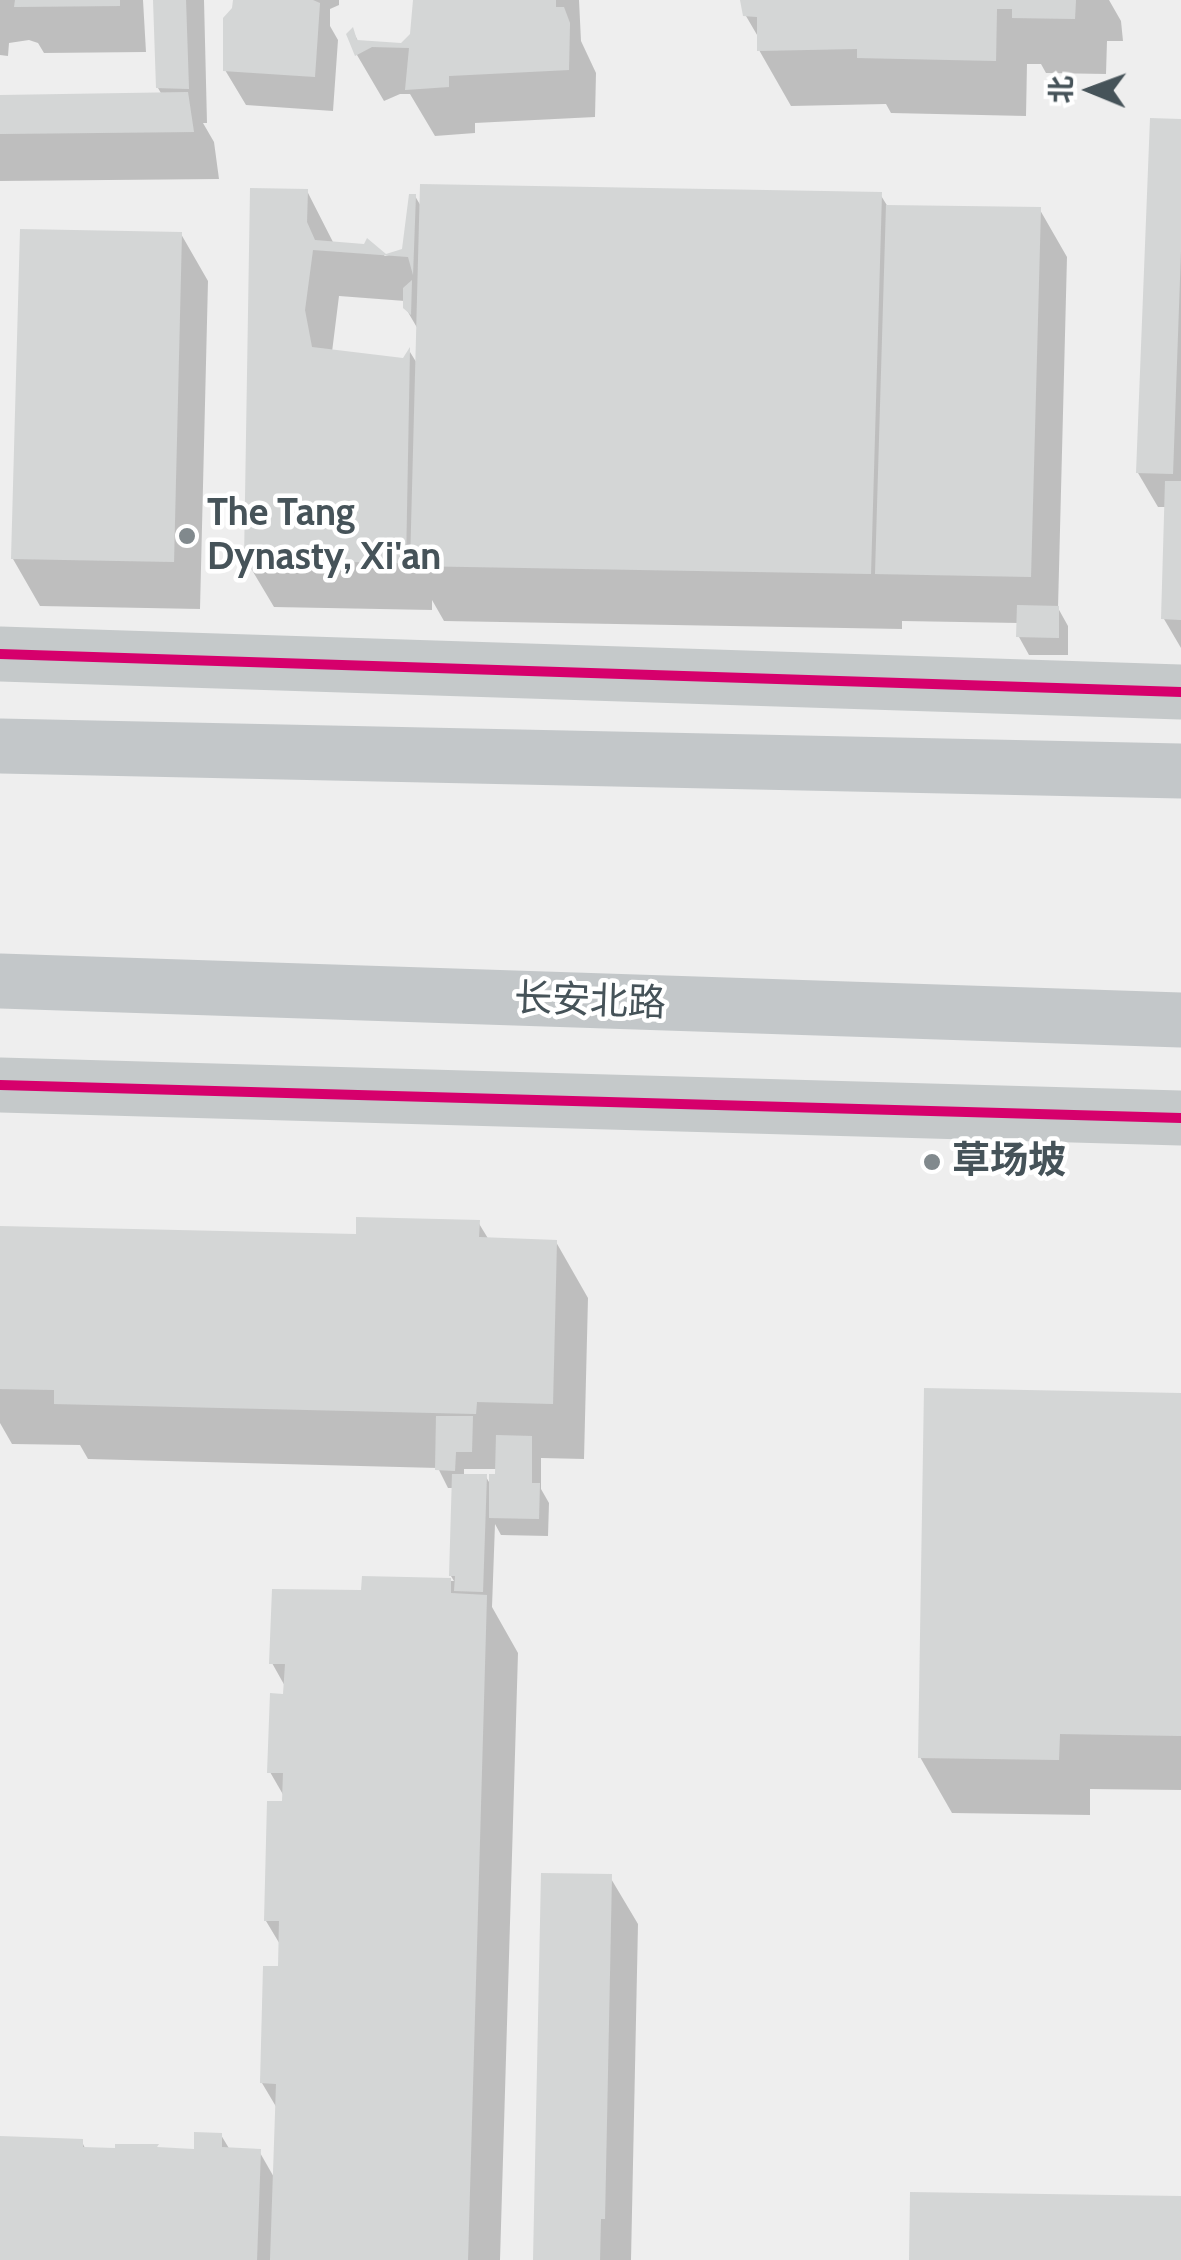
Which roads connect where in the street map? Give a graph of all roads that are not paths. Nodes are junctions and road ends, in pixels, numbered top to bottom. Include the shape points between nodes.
1 (0, 654) edge
2 (1181, 692) edge
3 (0, 746) edge
4 (1181, 770) edge
5 (0, 982) edge
6 (1181, 1020) edge
7 (0, 1085) edge
8 (1181, 1118) edge

1 - 2 street
3 - 4 main road
5 - 6 main road, 长安北路
7 - 8 street

